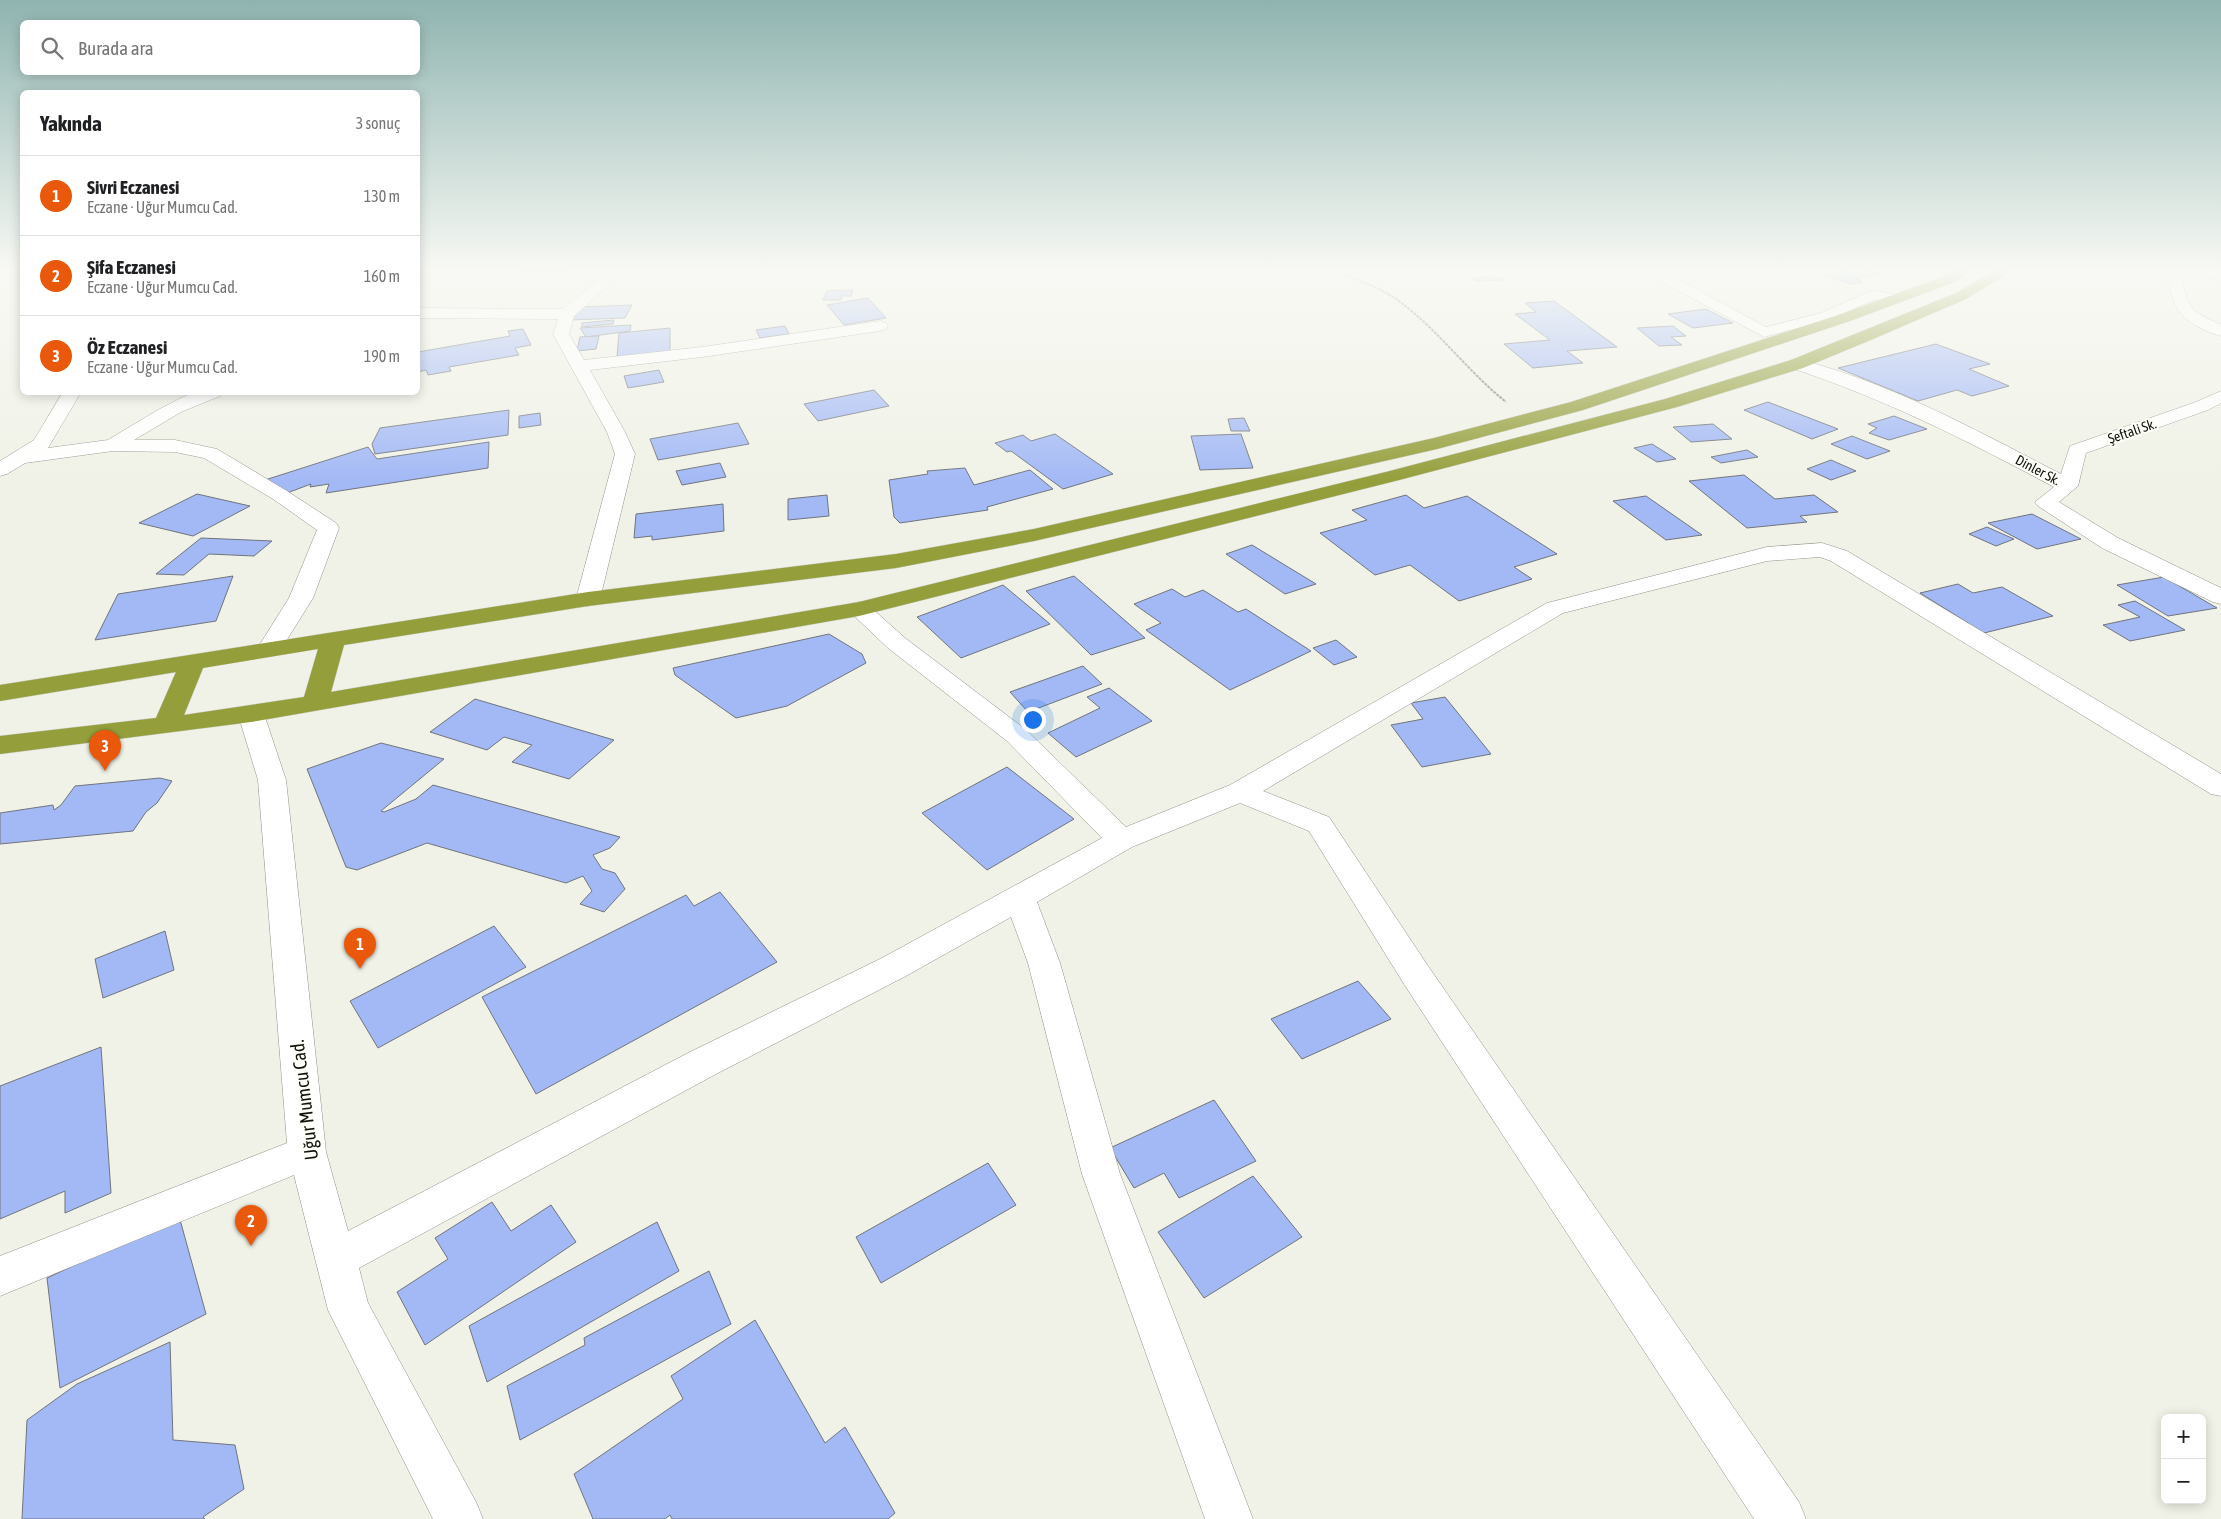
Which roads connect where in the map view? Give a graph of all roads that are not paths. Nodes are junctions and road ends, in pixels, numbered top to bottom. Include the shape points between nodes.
1 (563, 340) edge
2 (785, 340) edge
3 (1778, 340) edge
4 (1855, 340) edge
5 (1797, 364) junction
6 (578, 366) junction
7 (70, 395) edge
8 (204, 395) edge
9 (2221, 396) edge
10 (113, 445) junction
11 (23, 457) junction
12 (0, 470) edge
13 (2068, 486) junction
14 (2221, 597) edge
15 (588, 600) junction
16 (859, 609) junction
17 (333, 640) junction
18 (269, 649) junction
19 (193, 662) junction
20 (0, 693) edge
21 (315, 703) junction
22 (252, 714) junction
23 (166, 726) junction
24 (0, 745) edge
25 (2221, 787) edge
26 (1240, 792) junction
27 (1122, 840) junction
28 (1020, 898) junction
29 (307, 1152) junction
30 (336, 1259) junction
31 (0, 1276) edge
32 (459, 1519) edge
33 (1229, 1519) edge
34 (1782, 1519) edge

1 - 6 street
2 - 6 street
3 - 15 highway via 1577,406 1437,443 1034,535 896,561
4 - 5 highway
5 - 13 street, Dinler Sk. via 1842,377 1897,400
5 - 16 highway via 1671,403 1430,466
6 - 15 street via 625,454
7 - 11 street via 41,444
8 - 10 street via 157,416
9 - 13 street, Şeftali Sk. via 2202,406 2077,450
10 - 11 street
10 - 18 street via 175,446 210,453 328,528 301,598
11 - 12 street
13 - 14 street, Dinler Sk. via 2045,502 2110,543
15 - 17 highway
16 - 21 highway
16 - 27 street via 883,633 1018,737
17 - 18 highway
17 - 21 highway
18 - 19 highway
19 - 20 highway
19 - 23 highway
21 - 22 highway
22 - 23 highway
22 - 29 street, Uğur Mumcu Cad. via 272,780
23 - 24 highway
25 - 26 street via 1840,556 1822,550 1767,554 1555,608
26 - 27 street
26 - 34 street via 1319,824 1416,975
27 - 28 street
28 - 30 street
28 - 33 street via 1044,963 1101,1174
29 - 30 street, Uğur Mumcu Cad.
29 - 31 street
30 - 32 street, Uğur Mumcu Cad. via 349,1310

